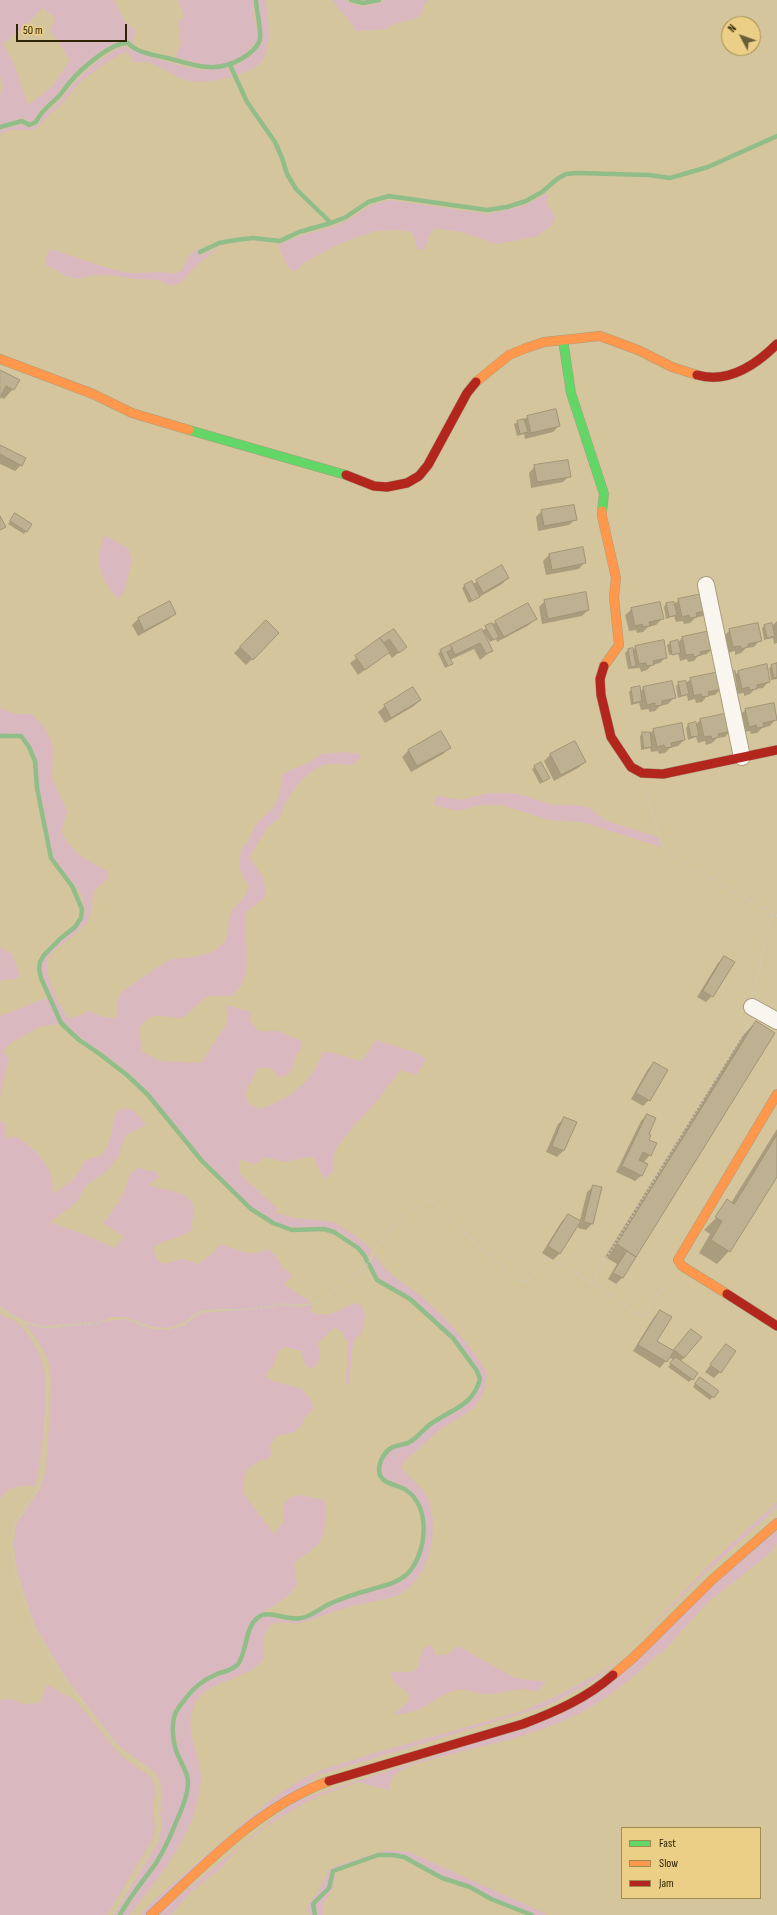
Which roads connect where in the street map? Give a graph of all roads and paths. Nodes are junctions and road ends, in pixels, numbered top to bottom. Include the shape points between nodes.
1 (562, 340) junction
2 (777, 344) edge
3 (0, 359) edge
4 (706, 585) dead end
5 (777, 750) edge
6 (742, 757) junction
7 (631, 767) junction
8 (772, 914) junction
9 (777, 916) edge
10 (752, 1006) junction
11 (777, 1021) edge
12 (777, 1094) edge
13 (682, 1266) junction
14 (591, 1282) junction
15 (0, 1309) edge
16 (21, 1321) junction
17 (777, 1326) edge
18 (777, 1523) edge
19 (112, 1915) edge
20 (151, 1915) edge

1 - 2 street via 582,337 605,338 638,350 672,367 708,378 738,373
1 - 3 street via 544,342 509,354 478,380 467,394 424,470 407,484 386,487 374,486 334,470 237,445 132,413 93,394
1 - 7 street via 571,393 604,494 602,516 616,578 614,597 619,646 602,669 601,694 611,737
4 - 6 street
5 - 6 street
6 - 7 street via 663,774 642,773
7 - 8 path via 648,798 662,846 673,857
8 - 9 path
8 - 10 path via 756,973
10 - 11 street
10 - 14 path via 753,1019
12 - 13 street via 681,1253 678,1260
13 - 14 path via 672,1274 644,1317
13 - 17 street
14 - 16 path via 547,1258 531,1278 522,1282 510,1275 430,1200 411,1210 394,1226 378,1245 368,1264 312,1304 280,1304 243,1310 200,1312 184,1324 168,1329 153,1328 124,1318 53,1327 41,1327
15 - 16 path
16 - 19 path via 46,1360 48,1410 43,1470 38,1488 14,1524 12,1544 15,1571 33,1627 63,1677 123,1752 153,1773 159,1792 157,1840
18 - 20 street via 713,1579 634,1657 598,1688 552,1713 523,1724 346,1775 292,1798 269,1811 224,1847

